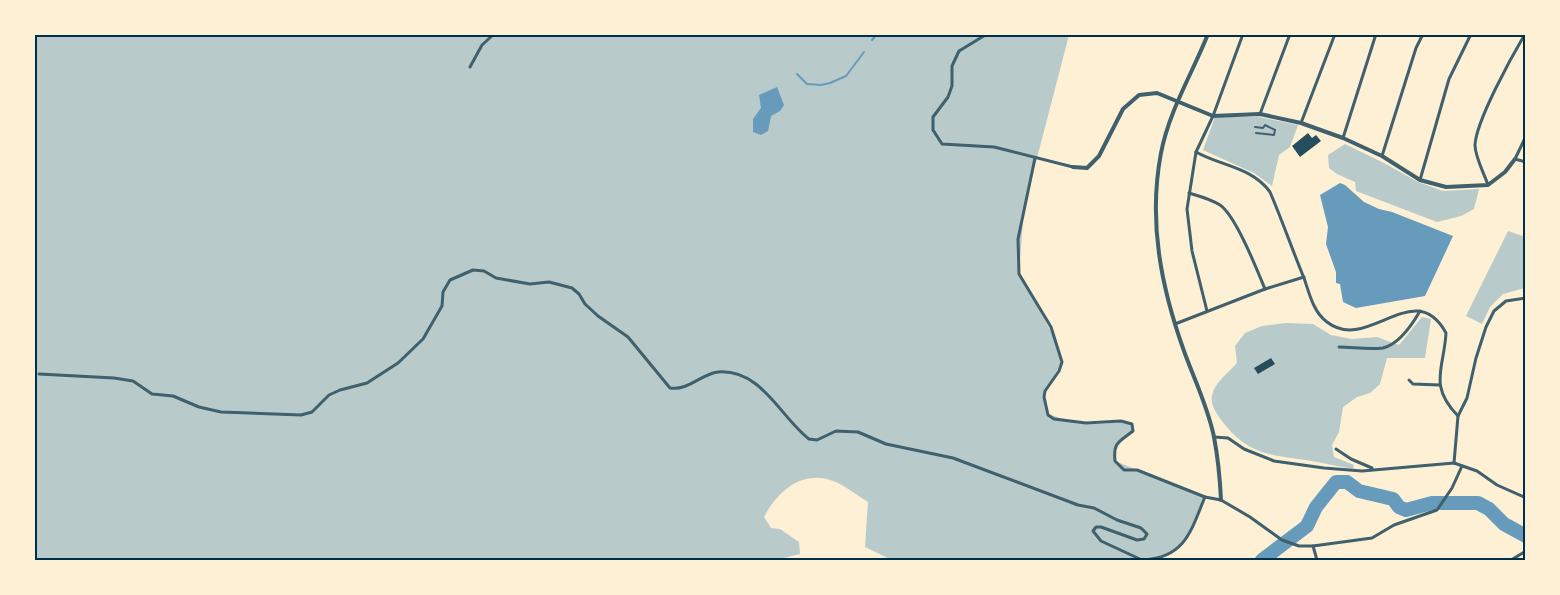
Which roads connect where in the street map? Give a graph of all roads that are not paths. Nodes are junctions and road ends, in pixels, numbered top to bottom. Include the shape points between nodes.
1 (494, 34) edge
2 (987, 34) edge
3 (1208, 34) edge
4 (1243, 34) edge
5 (1290, 34) edge
6 (1335, 34) edge
7 (1376, 34) edge
8 (1423, 34) edge
9 (1471, 34) edge
10 (1525, 34) edge
11 (470, 67) dead end
12 (1178, 100) junction
13 (1260, 114) junction
14 (1213, 116) junction
15 (1301, 123) junction
16 (1254, 127) dead end
17 (1256, 133) dead end
18 (1526, 136) edge
19 (1343, 138) junction
20 (1196, 152) junction
21 (1382, 156) junction
22 (1035, 158) junction
23 (1515, 159) junction
24 (1526, 162) edge
25 (1073, 167) joint
26 (1420, 180) junction
27 (1488, 185) junction
28 (1188, 193) junction
29 (1304, 277) junction
30 (1265, 289) junction
31 (1526, 298) edge
32 (1207, 311) junction
33 (1420, 311) junction
34 (1175, 324) junction
35 (1339, 347) dead end
36 (39, 374) dead end
37 (1409, 380) dead end
38 (1440, 385) junction
39 (1458, 416) junction
40 (1214, 437) junction
41 (1336, 448) dead end
42 (1454, 463) junction
43 (1462, 466) junction
44 (1374, 469) junction
45 (1205, 497) junction
46 (1526, 498) edge
47 (1221, 501) junction
48 (1314, 546) junction
49 (1526, 550) edge
50 (1143, 561) edge
51 (1317, 561) edge
52 (1511, 561) edge

1 - 11 street via 482,45
2 - 22 street via 959,51 952,66 952,86 933,117 933,130 942,144 994,147
3 - 12 street
4 - 14 street
5 - 13 street
6 - 15 street
7 - 19 street
8 - 21 street
9 - 26 street via 1449,79
10 - 27 street via 1479,128 1475,146
12 - 14 street
12 - 25 street via 1157,93 1139,95 1123,109 1099,156 1087,168
12 - 34 street via 1164,141 1157,188 1159,261
13 - 14 street
13 - 15 street
14 - 20 street
15 - 19 street
16 - 17 street via 1275,130 1274,135
18 - 23 street
19 - 21 street
20 - 28 street
20 - 29 street via 1242,170 1264,184
21 - 26 street
22 - 25 street
22 - 45 street via 1018,239 1019,274 1051,327 1062,362 1045,391 1048,415 1086,423 1132,424 1133,431 1114,450 1114,461 1124,470 1137,470
23 - 24 street
23 - 27 street via 1506,172
26 - 27 street via 1446,188
28 - 30 street via 1221,205 1227,212
28 - 32 street via 1190,242
29 - 30 street
29 - 33 street via 1317,311 1340,328 1363,328
30 - 32 street
31 - 39 street via 1506,301 1494,311
32 - 34 street
33 - 35 street via 1411,327 1384,348
33 - 38 street via 1432,316 1446,333
34 - 40 street
36 - 50 street via 133,381 152,394 172,396 199,408 221,412 301,415 312,412 329,395 367,383 398,363 423,339 442,306 443,292 450,280 473,270 530,284 549,282 572,288 598,316 628,337 670,388 686,386 719,372 744,377 767,392 779,410 809,439 817,440 836,431 858,432 886,444 953,458 1141,528 1147,534 1137,540 1101,526 1093,531 1101,540
37 - 38 street via 1413,384
38 - 39 street via 1443,398
39 - 42 street
40 - 44 street via 1228,438 1274,461 1344,470
40 - 47 street
41 - 44 street
42 - 43 street
42 - 44 street
43 - 46 street
43 - 48 street via 1437,510 1394,525 1372,538
45 - 47 street
45 - 50 street via 1185,542 1164,556
47 - 48 street via 1281,540
48 - 51 street
49 - 52 street

